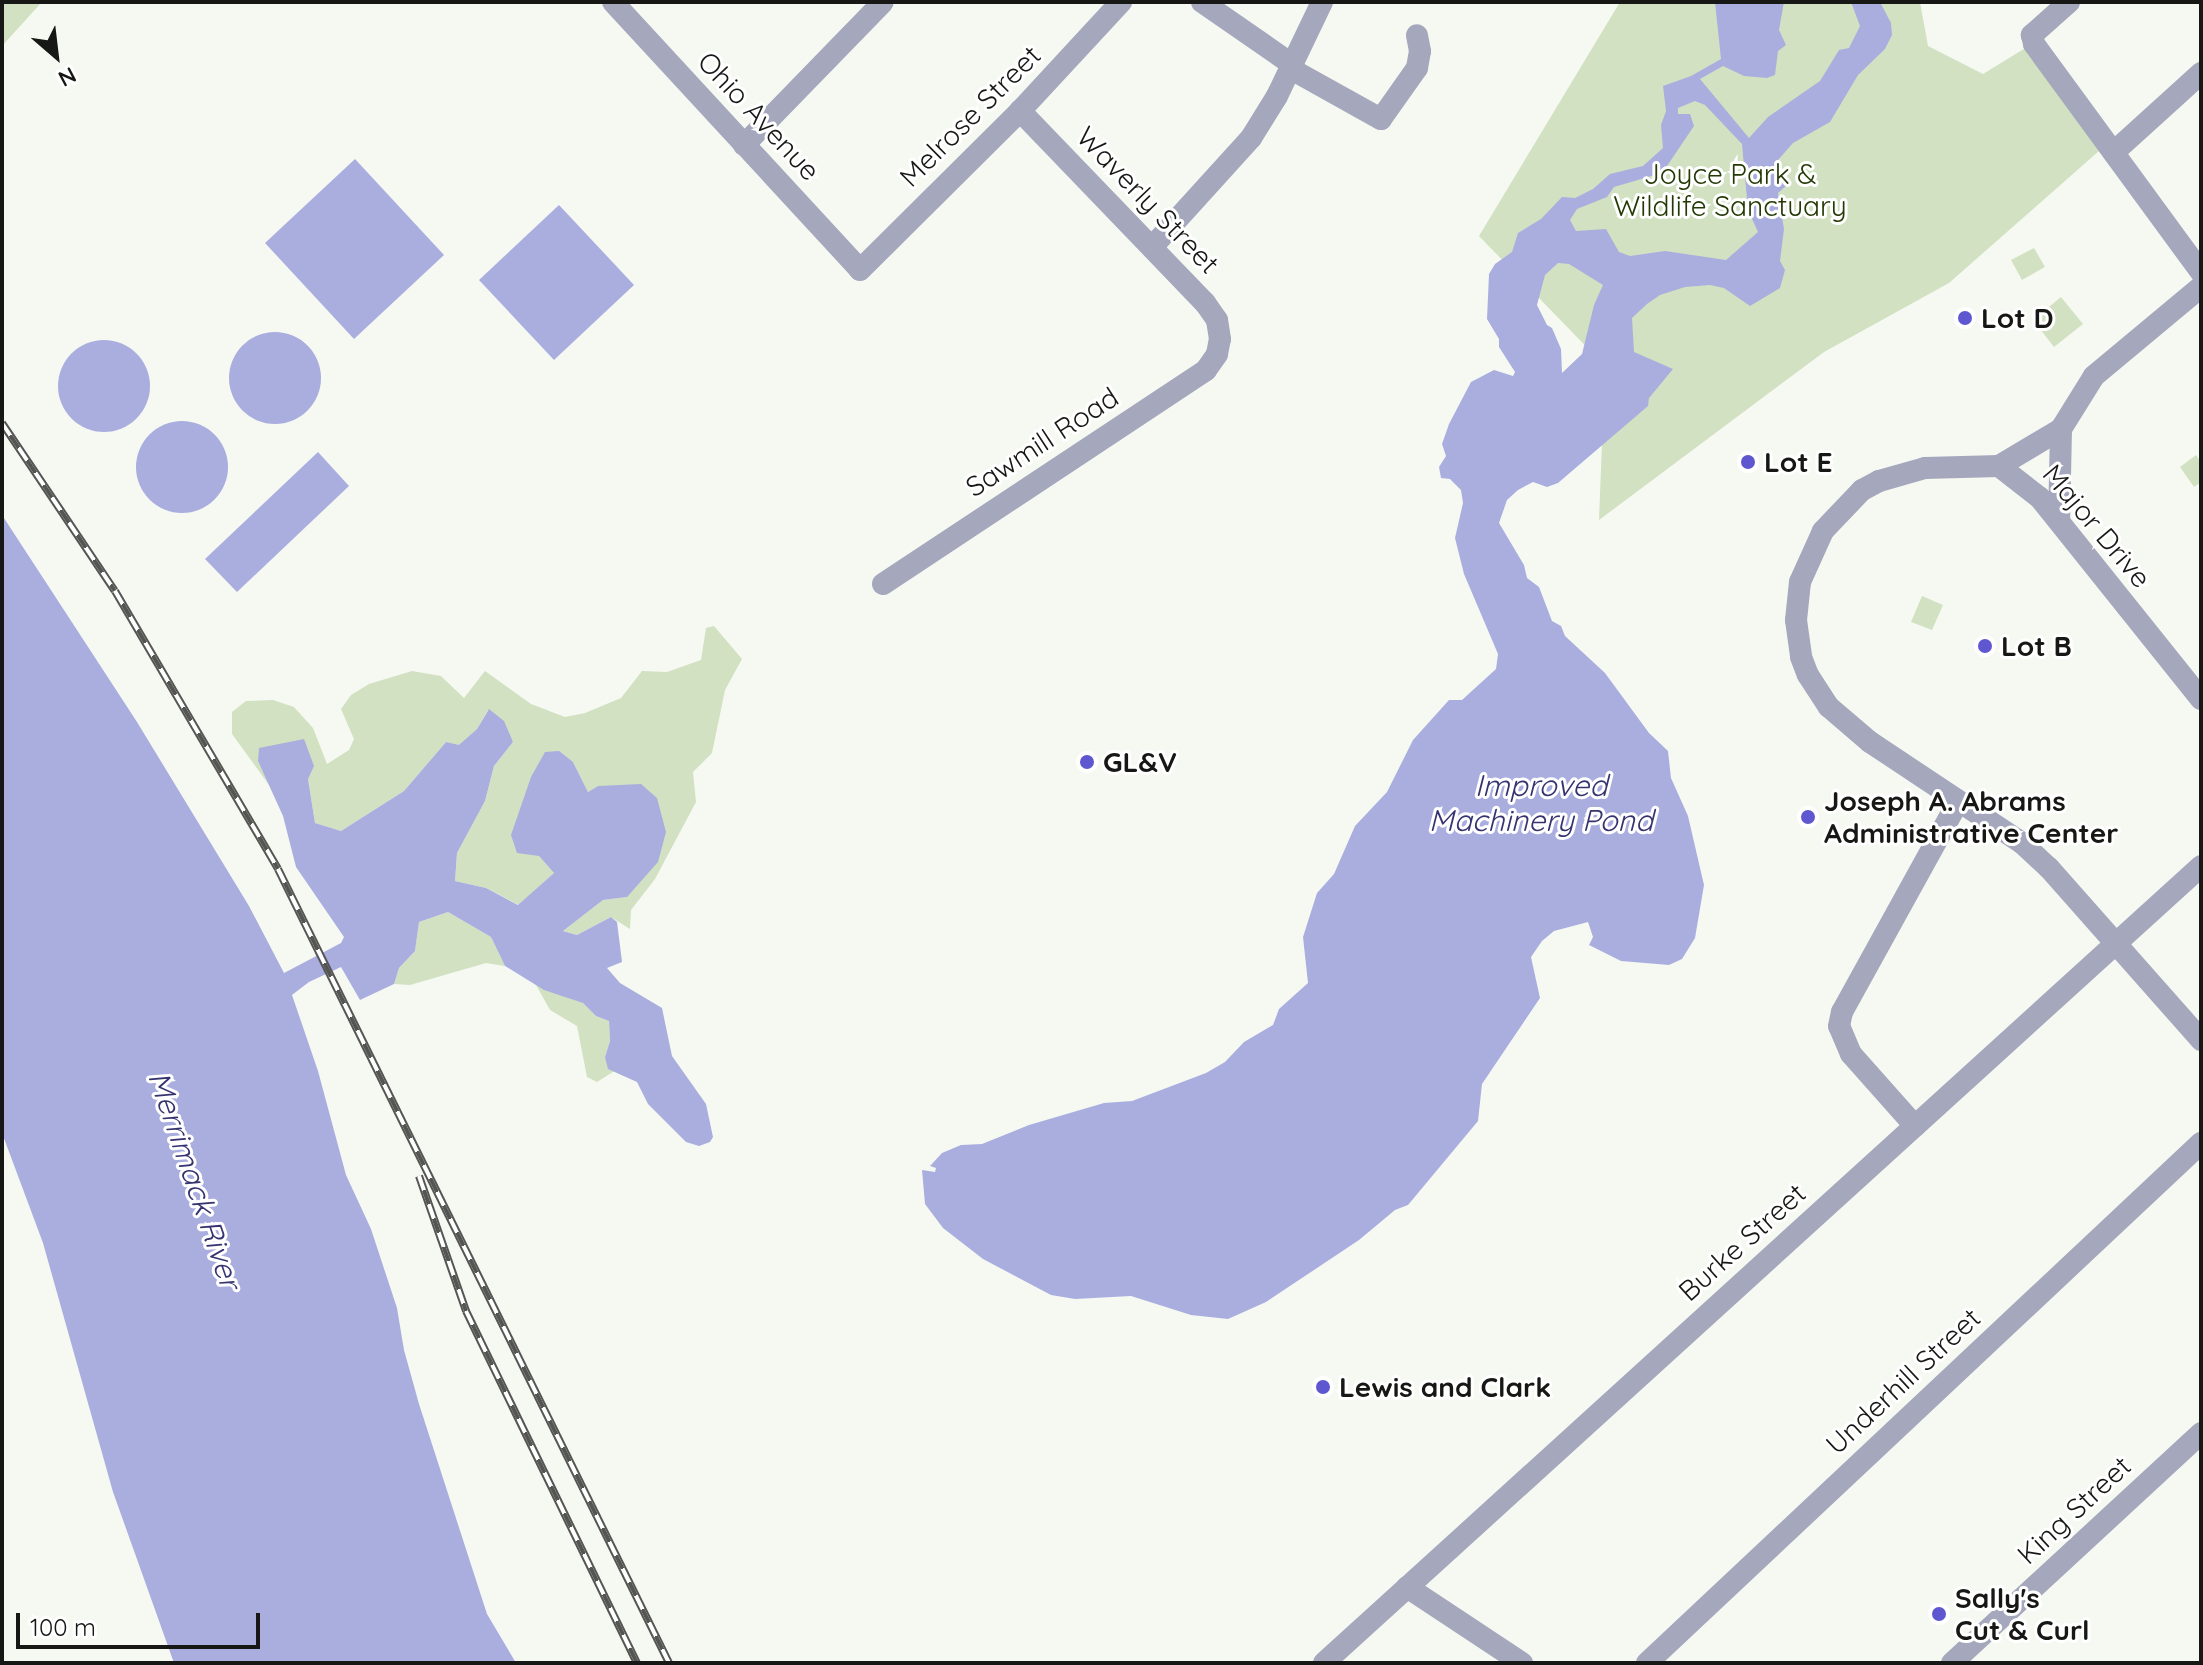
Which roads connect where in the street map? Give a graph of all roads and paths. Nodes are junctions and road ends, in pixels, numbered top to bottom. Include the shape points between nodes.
1 (613, 2) edge
2 (883, 2) edge
3 (1121, 2) edge
4 (1202, 2) edge
5 (1322, 2) edge
6 (2069, 2) edge
7 (1417, 35) dead end
8 (1292, 67) junction
9 (2201, 73) edge
10 (1020, 111) junction
11 (744, 145) junction
12 (2114, 152) junction
13 (1153, 246) junction
14 (860, 270) joint
15 (2201, 272) edge
16 (2201, 287) edge
17 (1220, 339) joint
18 (2061, 429) junction
19 (1999, 466) junction
20 (2059, 521) junction
21 (883, 584) dead end
22 (2201, 699) edge
23 (1958, 802) junction
24 (2201, 866) edge
25 (2114, 943) junction
26 (2201, 1040) edge
27 (1915, 1126) junction
28 (2201, 1143) edge
29 (2201, 1433) edge
30 (1407, 1587) junction
31 (1324, 1663) edge
32 (1522, 1663) edge
33 (1647, 1663) edge
34 (1952, 1663) edge

1 - 11 street, Ohio Avenue
2 - 11 street
3 - 10 street, Melrose Street
4 - 8 street
5 - 8 street
6 - 12 street via 2032,35 2034,44
7 - 8 street via 1417,68 1381,119
8 - 13 street via 1251,138
9 - 12 street
10 - 13 street, Waverly Street
10 - 14 street, Melrose Street
11 - 14 street, Ohio Avenue
12 - 15 street
13 - 17 street, Waverly Street via 1205,303 1217,320
16 - 18 street via 2094,376
17 - 21 street, Sawmill Road via 1206,370
18 - 19 street
18 - 20 street
19 - 20 street, Major Drive via 2028,486
19 - 23 street, Major Drive via 1929,467 1862,490 1821,534 1797,601 1801,657 1829,707
20 - 22 street, Major Drive
23 - 25 street, Major Drive via 2041,861
23 - 27 street via 1848,1000 1839,1026 1851,1054
24 - 25 street, Burke Street
25 - 26 street, Major Drive
25 - 27 street, Burke Street
27 - 30 street, Burke Street
28 - 33 street, Underhill Street
29 - 34 street, King Street
30 - 31 street, Burke Street
30 - 32 street

